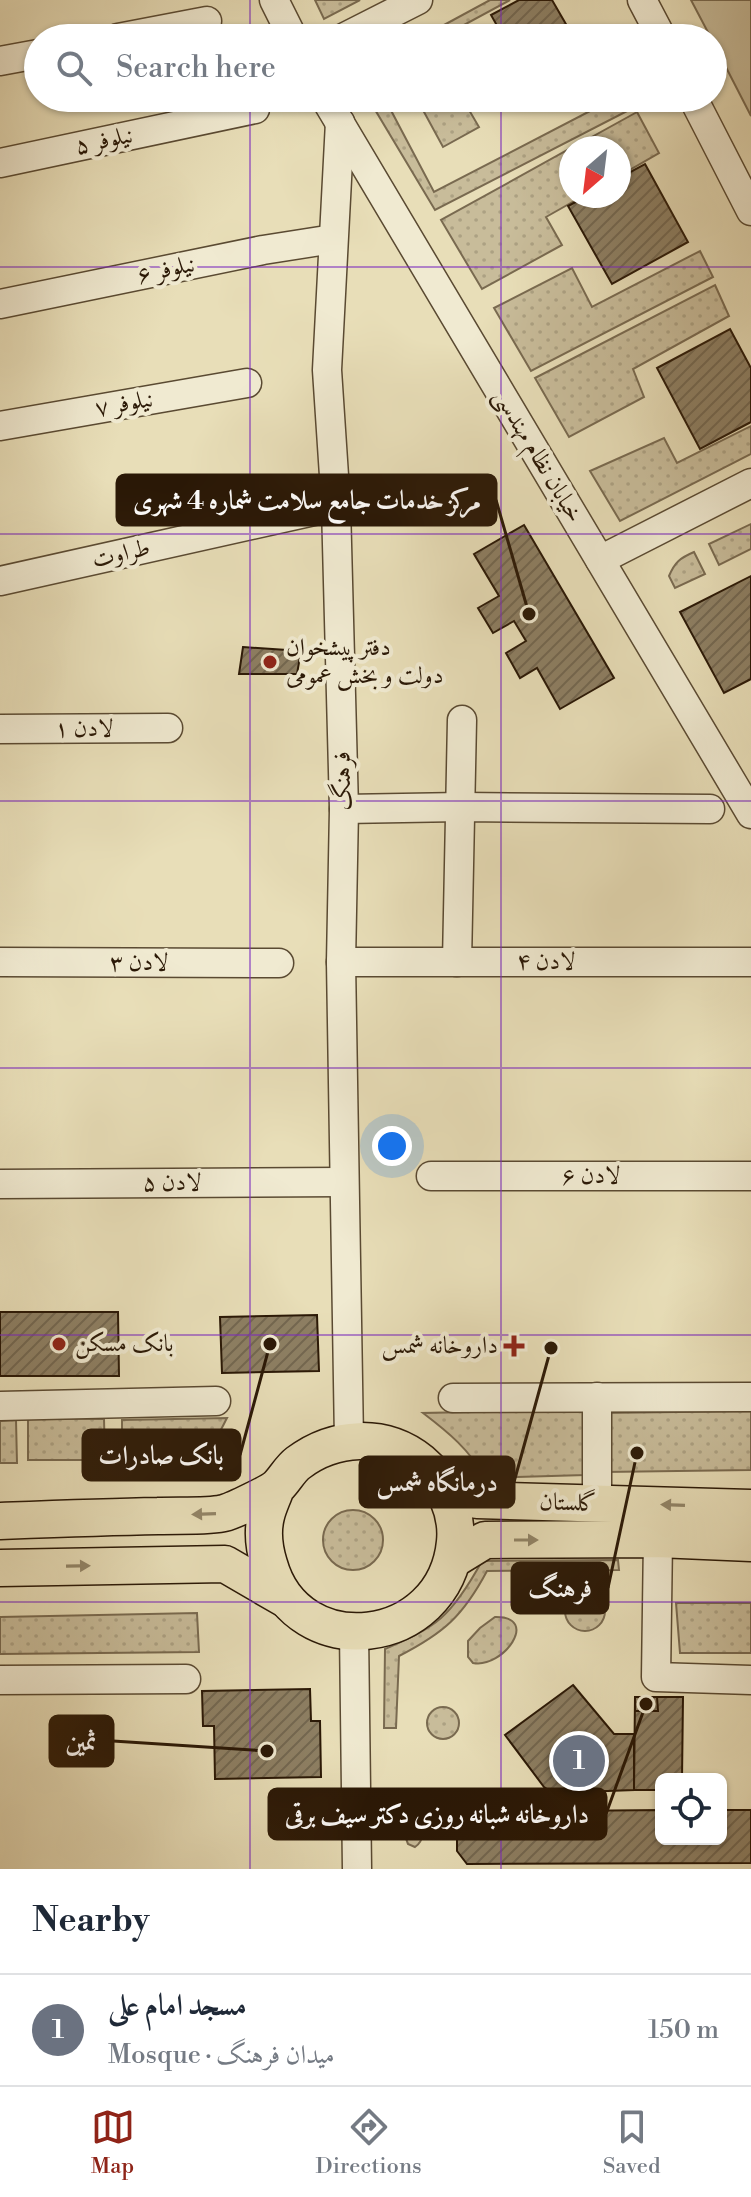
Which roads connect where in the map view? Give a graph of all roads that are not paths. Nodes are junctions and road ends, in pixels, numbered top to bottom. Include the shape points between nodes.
1 (274, 0) edge
2 (418, 0) edge
3 (642, 0) edge
4 (207, 21) dead end
5 (191, 24) edge
6 (286, 24) edge
7 (371, 24) edge
8 (655, 24) edge
9 (24, 57) edge
10 (0, 61) edge
11 (241, 112) edge
12 (334, 112) edge
13 (700, 112) edge
14 (340, 122) junction
15 (0, 163) edge
16 (751, 211) edge
17 (333, 239) junction
18 (0, 304) edge
19 (247, 383) dead end
20 (0, 426) edge
21 (751, 483) edge
22 (336, 506) junction
23 (600, 560) junction
24 (0, 581) edge
25 (462, 720) dead end
26 (168, 728) dead end
27 (0, 729) edge
28 (461, 807) junction
29 (344, 809) junction
30 (710, 809) dead end
31 (751, 814) edge
32 (0, 962) edge
33 (341, 962) junction
34 (457, 962) junction
35 (751, 962) edge
36 (279, 963) dead end
37 (431, 1176) dead end
38 (751, 1176) edge
39 (343, 1182) junction
40 (0, 1184) edge
41 (597, 1397) junction
42 (751, 1397) edge
43 (453, 1398) dead end
44 (216, 1401) dead end
45 (0, 1406) edge
46 (349, 1441) junction
47 (438, 1480) junction
48 (276, 1488) junction
49 (597, 1503) junction
50 (751, 1508) edge
51 (0, 1521) edge
52 (658, 1539) junction
53 (751, 1543) edge
54 (454, 1559) junction
55 (0, 1568) edge
56 (287, 1600) junction
57 (354, 1632) junction
58 (186, 1679) dead end
59 (0, 1680) edge
60 (751, 1680) edge
61 (357, 1869) edge

1 - 6 street
2 - 7 street
3 - 8 street
4 - 5 street
9 - 10 street
11 - 15 street, نیلوفر ۵
12 - 14 street, خیابان نظام مهندسی
13 - 16 street
14 - 17 street, فرهنگ
14 - 23 street, خیابان نظام مهندسی
17 - 18 street, نیلوفر ۶
17 - 22 street, فرهنگ via 327,370
19 - 20 street, نیلوفر ۷
21 - 23 street
22 - 24 street, طراوت
22 - 29 street, فرهنگ
23 - 31 street, خیابان نظام مهندسی
25 - 28 street
26 - 27 street, لادن ۱
28 - 29 street
28 - 30 street
28 - 34 street
29 - 33 street, فرهنگ
32 - 36 street, لادن ۳
33 - 34 street, لادن ۴
33 - 39 street, فرهنگ
34 - 35 street, لادن ۴
37 - 38 street, لادن ۶
39 - 40 street, لادن ۵
39 - 46 street, فرهنگ
41 - 42 street
41 - 43 street
41 - 49 street
44 - 45 street
46 - 47 main road via 398,1448
46 - 48 main road via 320,1449 295,1465
47 - 49 main road, گلستان via 477,1500
47 - 54 main road via 454,1518
48 -> 51 main road via 224,1514
48 - 56 main road via 266,1516 264,1545
50 -> 49 main road, گلستان
52 - 53 main road, گلستان
54 -> 52 main road, گلستان via 485,1540
52 - 60 street via 656,1677
54 - 57 main road via 441,1589 417,1614 388,1628
55 -> 56 main road via 225,1564
56 - 57 main road via 329,1627
57 - 61 street
58 - 59 street

